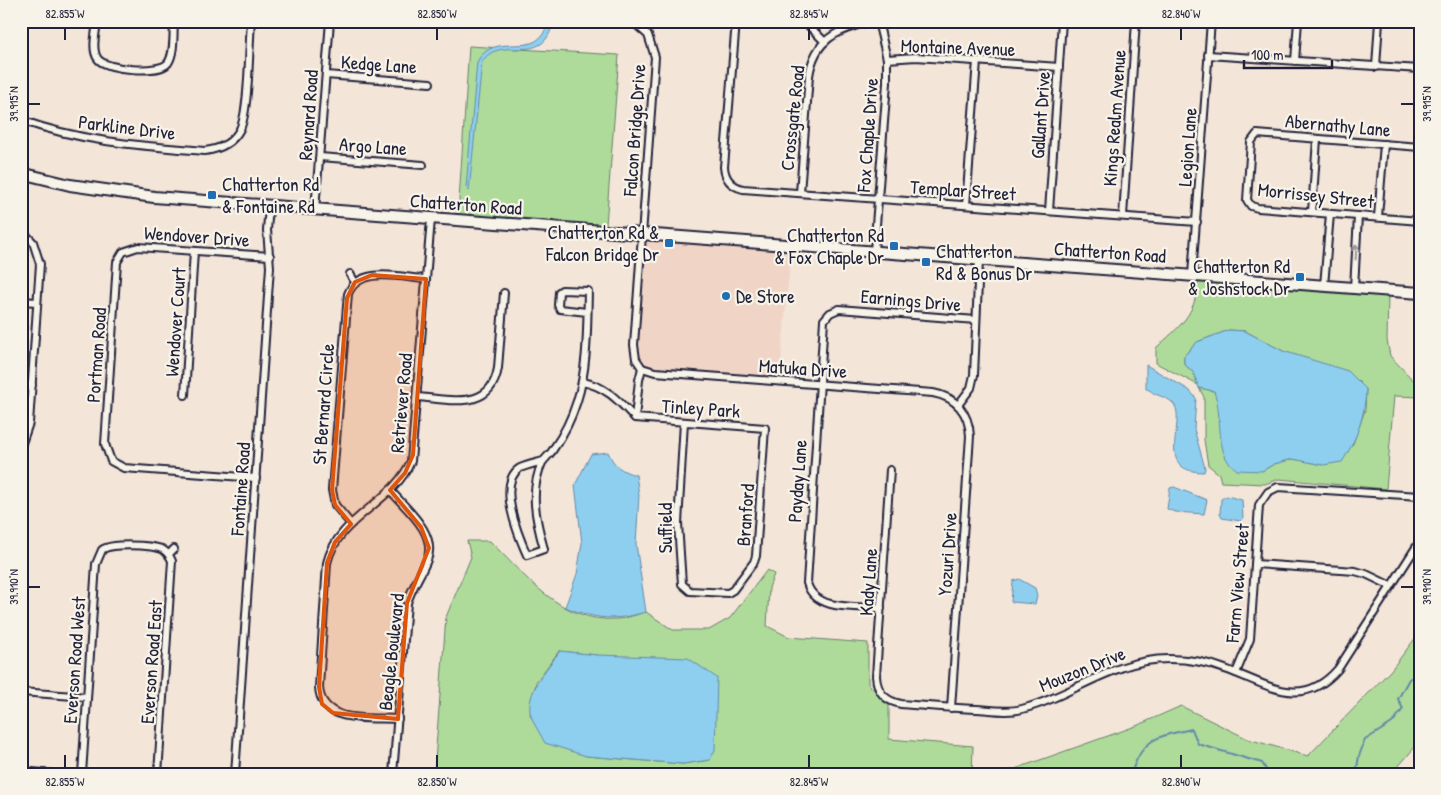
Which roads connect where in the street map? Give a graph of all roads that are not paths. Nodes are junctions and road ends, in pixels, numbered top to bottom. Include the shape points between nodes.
1 (97, 21) edge
2 (174, 21) edge
3 (251, 21) edge
4 (330, 21) edge
5 (632, 21) edge
6 (654, 21) edge
7 (736, 21) edge
8 (804, 21) edge
9 (870, 21) edge
10 (878, 21) edge
11 (1062, 21) edge
12 (1136, 21) edge
13 (1211, 21) edge
14 (1298, 21) edge
15 (1379, 21) edge
16 (644, 30) junction
17 (825, 42) junction
18 (1208, 55) junction
19 (887, 60) junction
20 (977, 61) junction
21 (1295, 61) junction
22 (1059, 67) junction
23 (1376, 67) junction
24 (1420, 69) edge
25 (326, 75) junction
26 (430, 83) dead end
27 (21, 120) edge
28 (1255, 135) joint
29 (1317, 139) junction
30 (1384, 144) junction
31 (1420, 147) edge
32 (320, 157) junction
33 (423, 165) dead end
34 (21, 173) edge
35 (800, 193) junction
36 (878, 198) junction
37 (966, 205) junction
38 (269, 207) junction
39 (315, 210) junction
40 (1048, 211) junction
41 (1312, 212) junction
42 (1330, 214) junction
43 (1123, 216) junction
44 (1358, 216) junction
45 (1378, 217) junction
46 (431, 219) junction
47 (1420, 221) edge
48 (1196, 222) junction
49 (21, 230) edge
50 (642, 234) junction
51 (194, 251) junction
52 (874, 251) junction
53 (123, 252) joint
54 (270, 256) junction
55 (979, 260) junction
56 (350, 274) dead end
57 (1192, 276) junction
58 (426, 279) junction
59 (355, 282) junction
60 (1324, 286) junction
61 (1354, 288) junction
62 (504, 293) dead end
63 (1420, 293) edge
64 (21, 301) edge
65 (37, 302) junction
66 (844, 309) joint
67 (587, 312) junction
68 (976, 320) junction
69 (642, 368) junction
70 (582, 382) junction
71 (819, 384) junction
72 (21, 385) edge
73 (32, 385) junction
74 (185, 395) dead end
75 (417, 397) junction
76 (958, 405) junction
77 (635, 418) junction
78 (684, 422) junction
79 (765, 428) joint
80 (21, 446) edge
81 (543, 461) junction
82 (890, 470) dead end
83 (256, 478) junction
84 (390, 490) junction
85 (1420, 496) edge
86 (351, 524) junction
87 (1420, 541) edge
88 (174, 549) dead end
89 (168, 554) junction
90 (1255, 564) junction
91 (1391, 586) junction
92 (728, 593) joint
93 (881, 608) junction
94 (1236, 673) junction
95 (21, 692) edge
96 (882, 695) joint
97 (87, 697) junction
98 (951, 708) junction
99 (398, 719) junction
100 (21, 771) edge
101 (54, 774) edge
102 (82, 774) edge
103 (158, 774) edge
104 (236, 774) edge
105 (393, 774) edge

1 - 2 street via 95,50 100,61 110,67 156,70 166,66 171,56
3 - 27 street, Parkline Drive via 244,114 240,129 230,142 218,149 205,151 125,145 74,136
4 - 25 street, Reynard Road
5 - 16 street, Falcon Bridge Drive
6 - 16 street
7 - 35 street, Templar Street via 724,167 729,182 743,189
8 - 17 street
9 - 17 street, Crossgate Road via 840,31
10 - 19 street, Fox Chaple Drive
11 - 22 street, Gallant Drive
12 - 43 street, Kings Realm Avenue
13 - 18 street, Legion Lane
14 - 21 street
15 - 23 street
16 - 50 street, Falcon Bridge Drive via 652,42 655,57
17 - 35 street, Crossgate Road via 810,66
18 - 21 street
18 - 48 street, Legion Lane
19 - 20 street, Montaine Avenue via 916,57
19 - 36 street, Fox Chaple Drive
20 - 22 street, Montaine Avenue
20 - 37 street
21 - 23 street
22 - 40 street, Gallant Drive
23 - 24 street
25 - 26 street, Kedge Lane
25 - 32 street, Reynard Road
28 - 29 street, Abernathy Lane
28 - 41 street, Morrissey Street via 1251,142 1248,203 1254,208
29 - 30 street, Abernathy Lane
29 - 41 street
30 - 31 street, Abernathy Lane
30 - 45 street
32 - 33 street, Argo Lane
32 - 39 street, Reynard Road
34 - 38 main road, Chatterton Road via 121,194
35 - 36 street, Templar Street
36 - 37 street, Templar Street
36 - 52 street, Fox Chaple Drive
37 - 40 street, Templar Street
38 - 39 main road, Chatterton Road
38 - 54 street, Fontaine Road
39 - 46 main road, Chatterton Road
40 - 43 street, Templar Street
41 - 42 street, Morrissey Street
42 - 44 street, Morrissey Street
42 - 60 street
43 - 48 street, Templar Street
44 - 45 street, Morrissey Street
61 -> 44 street
45 - 47 street, Morrissey Street
46 - 50 main road, Chatterton Road
46 - 58 street, Retriever Road
48 - 57 street, Legion Lane
49 - 65 street via 29,236 39,256
50 - 52 main road, Chatterton Road
50 - 69 street, Falcon Bridge Drive via 634,345 636,359
51 - 53 street, Wendover Drive via 138,247
51 - 54 street, Wendover Drive
51 - 74 street, Wendover Court
52 - 55 main road, Chatterton Road
53 - 83 street, Portman Road via 117,262 104,444 111,460 129,469
54 - 83 street, Fontaine Road
55 - 57 main road, Chatterton Road
55 - 68 street
56 - 59 street
57 - 60 main road, Chatterton Road
58 - 59 street via 372,276
58 - 75 street, Retriever Road
59 - 86 street, St Bernard Circle via 347,298 332,490 335,505
60 - 61 main road, Chatterton Road
61 - 63 main road, Chatterton Road
62 - 75 street via 498,368 490,390 469,400
64 - 65 street
65 - 73 street
66 - 68 street, Earnings Drive
66 - 71 street, Payday Lane via 835,310 824,320
67 - 67 street via 560,309 559,292 588,291
67 - 70 street
68 - 76 street via 974,375 971,388
69 - 71 street, Matuka Drive via 655,372
69 - 77 street, Tinley Park
70 - 77 street, Tinley Park via 604,389
70 - 81 street via 577,403 565,428
71 - 76 street, Matuka Drive via 934,393
71 - 93 street, Payday Lane via 807,583 813,595 824,603
72 - 73 street
73 - 80 street via 29,423
75 - 84 street, Retriever Road via 411,461
76 - 98 street, Yozuri Drive via 967,419 970,436
77 - 78 street, Tinley Park
78 - 79 street, Tinley Park
78 - 92 street, Suffield via 678,523 682,584 690,592
79 - 92 street, Branford via 756,556 734,590
81 - 81 street via 520,468 512,483 510,509 527,556 544,549 534,501
82 - 93 street, Kady Lane
83 - 104 street, Fontaine Road
84 - 86 street, Retriever Road
84 - 99 street, Beagle Boulevard via 421,527 429,548 428,559 407,603
85 - 90 street, Farm View Street via 1278,487 1265,495 1259,505
86 - 99 street, Retriever Road via 335,542 327,563 318,687 320,697 325,707 343,716
87 - 91 street
88 - 89 street
89 - 97 street, Everson Road West via 159,548 115,545 102,550 96,564
89 - 103 street, Everson Road East via 173,569
90 - 91 street via 1355,571
90 - 94 street, Farm View Street via 1249,645
91 - 94 street, Mouzon Drive via 1338,669 1320,685 1302,692 1285,692
93 - 96 street, Kady Lane via 876,676
94 - 98 street, Mouzon Drive via 1184,659 1151,660 1115,669 1020,710
95 - 97 street
96 - 98 street, Mouzon Drive via 901,704
97 - 102 street, Everson Road West
99 - 105 street, Beagle Boulevard
100 - 101 street

